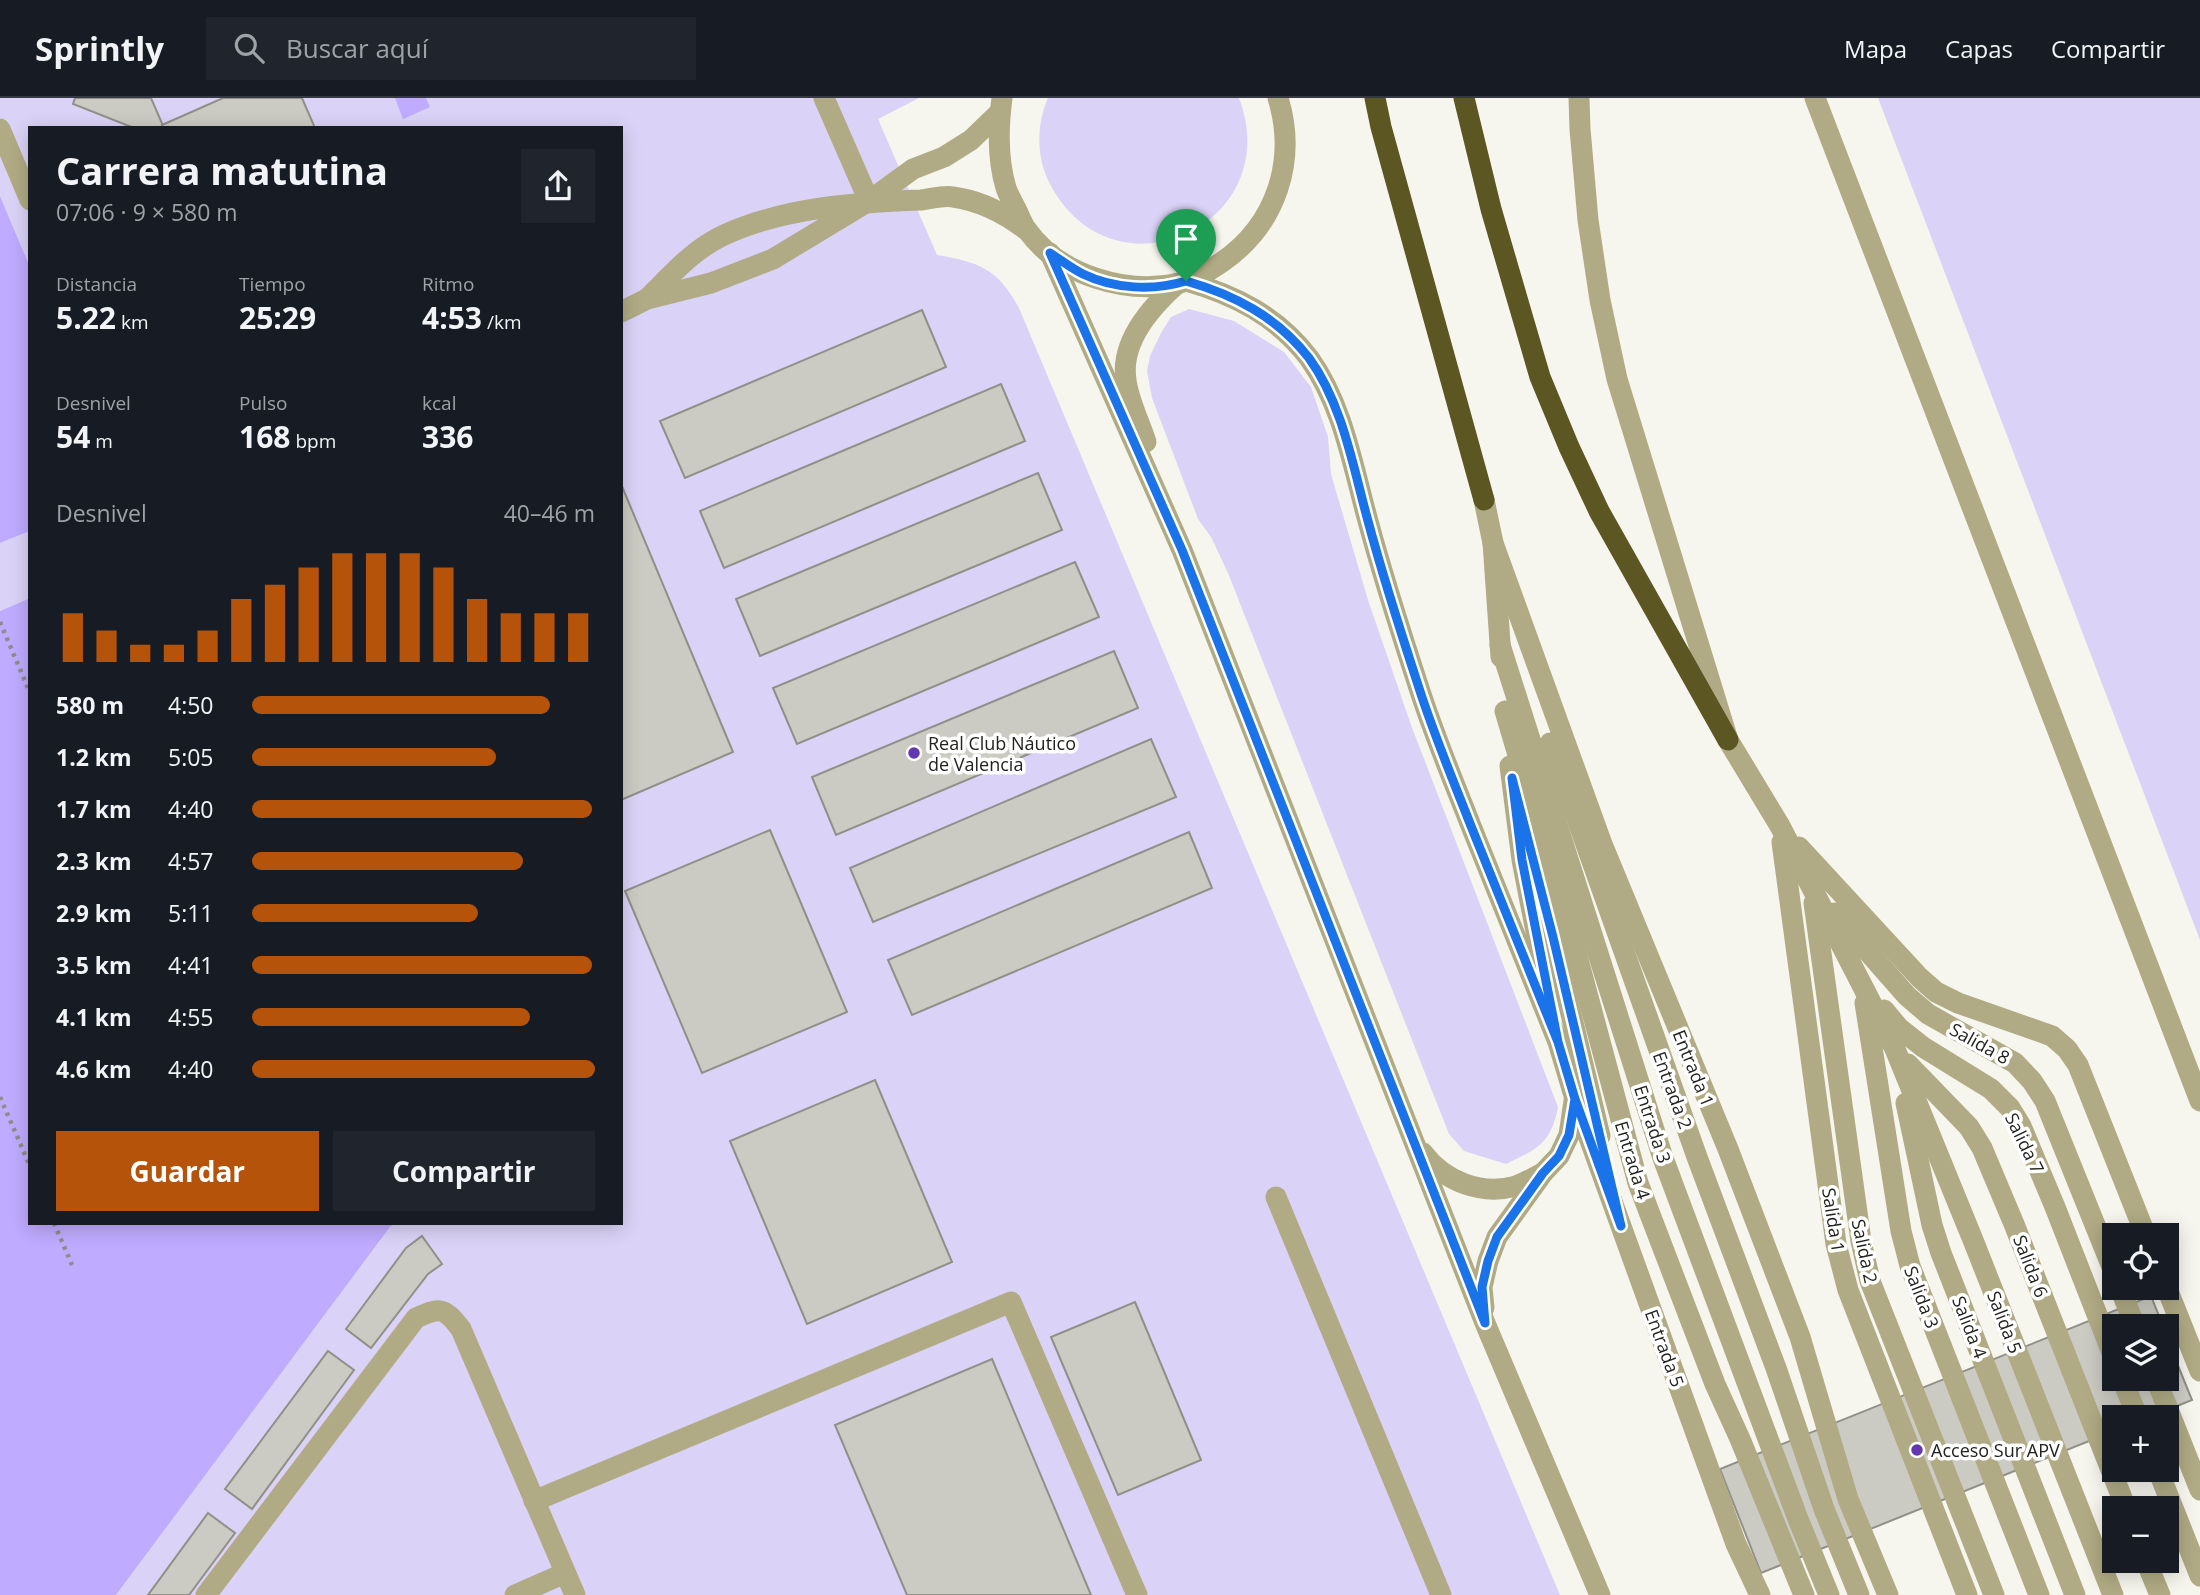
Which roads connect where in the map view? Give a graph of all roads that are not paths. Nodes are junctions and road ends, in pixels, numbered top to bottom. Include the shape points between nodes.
1 (824, 98) edge
2 (841, 98) edge
3 (1278, 98) edge
4 (1375, 98) edge
5 (1464, 98) edge
6 (1579, 98) edge
7 (1815, 98) edge
8 (1002, 103) edge
9 (0, 129) edge
10 (28, 195) edge
11 (869, 201) junction
12 (1027, 230) junction
13 (1050, 253) junction
14 (1182, 282) junction
15 (647, 299) junction
16 (623, 311) edge
17 (1484, 500) joint
18 (1493, 543) junction
19 (1182, 550) junction
20 (1496, 582) junction
21 (1500, 645) junction
22 (1505, 711) junction
23 (1728, 740) junction
24 (1512, 778) junction
25 (1780, 826) junction
26 (1811, 888) junction
27 (1862, 984) junction
28 (1558, 1042) junction
29 (1895, 1049) junction
30 (1575, 1099) junction
31 (2200, 1101) edge
32 (1415, 1143) junction
33 (1543, 1173) junction
34 (1276, 1197) dead end
35 (2142, 1223) edge
36 (1621, 1226) junction
37 (2102, 1242) edge
38 (2172, 1300) edge
39 (1485, 1323) junction
40 (2102, 1327) edge
41 (2200, 1371) edge
42 (2161, 1391) edge
43 (2163, 1482) edge
44 (2200, 1490) edge
45 (2121, 1496) edge
46 (534, 1501) junction
47 (565, 1573) junction
48 (2151, 1573) edge
49 (2200, 1576) edge
50 (206, 1595) edge
51 (515, 1595) edge
52 (575, 1595) edge
53 (1137, 1595) edge
54 (1441, 1595) edge
55 (1600, 1595) edge
56 (1760, 1595) edge
57 (1804, 1595) edge
58 (1829, 1595) edge
59 (1859, 1595) edge
60 (1888, 1595) edge
61 (1967, 1595) edge
62 (1994, 1595) edge
63 (2039, 1595) edge
64 (2075, 1595) edge
65 (2113, 1595) edge
66 (2160, 1595) edge

1 - 11 street
2 - 11 street via 863,157
3 - 14 street via 1285,120 1286,156 1278,192 1261,224 1237,252
4 - 17 highway
5 - 23 highway via 1540,377 1599,510
6 - 23 street via 1588,220 1617,379
7 - 31 street
8 - 11 street via 971,140 913,169
8 - 12 street via 998,144 1006,189
9 - 10 street
11 - 12 street via 950,196 983,204
11 - 15 street via 773,259 711,283
11 - 15 street via 765,218 721,236 693,254
12 - 13 street
13 - 14 street via 1083,274 1114,285 1151,287
13 - 19 street
14 - 19 street via 1162,298 1132,341 1126,380
14 - 28 street via 1216,290 1271,319 1310,359 1325,385 1338,414 1420,690
15 - 16 street
17 - 18 street
18 - 20 street
18 - 60 street, Entrada 1 via 1602,844 1796,1325 1848,1499
19 - 32 street
20 - 21 street
20 - 59 street, Entrada 2 via 1697,1157
21 - 22 street
21 - 58 street, Entrada 3 via 1663,1158
22 - 24 street
22 - 57 street, Entrada 4 via 1638,1183 1715,1384
23 - 25 street
24 - 28 street via 1522,860
24 - 36 street
25 - 26 street
25 - 35 street via 1936,992 2052,1036 2067,1049 2084,1078
25 - 61 street, Salida 1 via 1836,1244 1848,1290
26 - 27 street
26 - 37 street, Salida 8 via 1907,996 1928,1014 2015,1063 2032,1081 2045,1101
26 - 62 street, Salida 2 via 1870,1281
27 - 29 street
27 - 40 street, Salida 7 via 1907,1034 1991,1089 2010,1108
27 - 63 street, Salida 3 via 1910,1266
28 - 30 street, Entrada 5
29 - 45 street, Salida 6 via 1969,1127 1982,1149
29 - 64 street, Salida 4 via 1941,1253
29 - 65 street, Salida 5
30 - 33 street via 1569,1135 1559,1156
30 - 36 street, Entrada 5
32 - 33 street via 1433,1166 1469,1186 1515,1186
32 - 39 street
33 - 39 street via 1497,1237 1482,1287
34 - 54 street
36 - 56 street, Entrada 5 via 1736,1544
38 - 41 street
39 - 55 street
42 - 44 street
43 - 49 street
46 - 47 street
46 - 50 street via 461,1328 450,1314 435,1310 416,1318
46 - 53 street via 1011,1302
47 - 51 street
47 - 52 street
48 - 66 street

